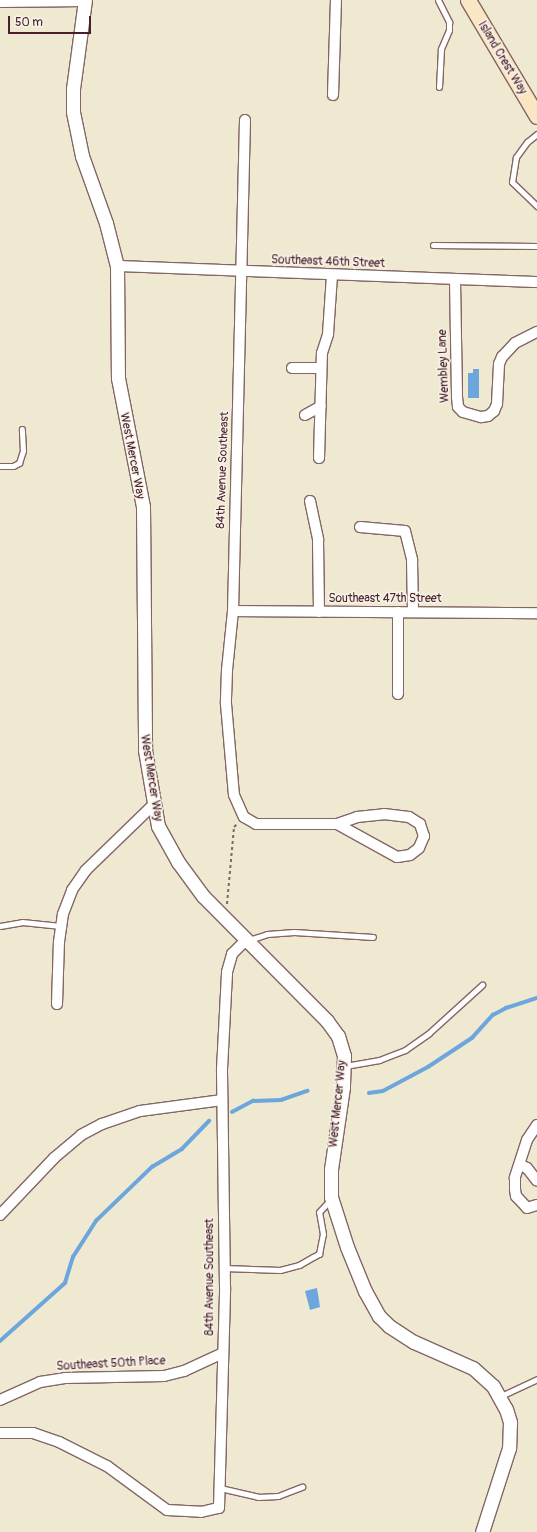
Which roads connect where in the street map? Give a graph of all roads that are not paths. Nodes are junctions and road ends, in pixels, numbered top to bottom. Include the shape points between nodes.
1 (85, 0) edge
2 (336, 0) edge
3 (438, 0) edge
4 (468, 0) edge
5 (0, 2) edge
6 (439, 87) dead end
7 (332, 95) dead end
8 (537, 116) edge
9 (245, 120) dead end
10 (537, 134) edge
11 (537, 206) edge
12 (433, 245) dead end
13 (537, 246) edge
14 (117, 266) junction
15 (241, 271) junction
16 (332, 275) junction
17 (455, 280) junction
18 (537, 282) edge
19 (537, 332) edge
20 (292, 368) dead end
21 (321, 368) junction
22 (321, 406) junction
23 (305, 415) dead end
24 (22, 429) dead end
25 (319, 458) dead end
26 (0, 466) edge
27 (310, 501) dead end
28 (360, 527) dead end
29 (233, 611) junction
30 (319, 612) junction
31 (398, 612) junction
32 (413, 612) junction
33 (537, 613) edge
34 (398, 694) dead end
35 (154, 805) junction
36 (337, 824) junction
37 (0, 926) edge
38 (61, 926) junction
39 (373, 937) dead end
40 (245, 941) junction
41 (482, 986) dead end
42 (57, 1004) dead end
43 (343, 1066) junction
44 (222, 1100) junction
45 (537, 1125) edge
46 (521, 1165) junction
47 (537, 1181) edge
48 (331, 1199) junction
49 (537, 1205) edge
50 (0, 1215) edge
51 (224, 1268) junction
52 (223, 1353) junction
53 (537, 1379) edge
54 (501, 1396) junction
55 (0, 1400) edge
56 (0, 1432) edge
57 (302, 1487) dead end
58 (220, 1488) junction
59 (482, 1532) edge

1 - 5 street
1 - 14 street, West Mercer Way via 73,89 73,112 82,156 106,223
2 - 7 street
3 - 6 lane via 449,22 449,30 441,49
4 - 8 main road, Island Crest Way
9 - 15 street, 84th Avenue Southeast
10 - 11 lane via 516,157 512,182
12 - 13 lane
14 - 15 street, Southeast 46th Street
14 - 35 street, West Mercer Way via 118,378 143,507 143,717
15 - 16 street, Southeast 46th Street
15 - 29 street, 84th Avenue Southeast
16 - 17 street, Southeast 46th Street
16 - 21 street via 328,334 322,353
17 - 18 street, Southeast 46th Street
17 - 19 street, Wembley Lane via 457,397 458,408 463,412 488,416 494,411 498,404 499,364 502,357 515,343
20 - 21 street
21 - 22 street
22 - 23 street
22 - 25 street
24 - 26 lane via 23,451 19,463 13,466
27 - 30 street via 318,540
28 - 32 street via 405,531 412,560
29 - 30 street, Southeast 47th Street
29 - 36 street, 84th Avenue Southeast via 226,704 234,795 244,817 256,824
30 - 31 street, Southeast 47th Street
31 - 32 street, Southeast 47th Street
31 - 34 street
32 - 33 street, Southeast 47th Street
35 - 38 street via 86,870 72,890
35 - 40 street, West Mercer Way via 158,826 178,862 203,896
36 - 36 street via 397,857 410,855 419,848 424,836 420,824 409,817 384,814 357,817
37 - 38 lane via 22,922
38 - 42 street
39 - 40 lane, 84th Avenue Southeast via 294,932 267,934
40 - 43 street, West Mercer Way via 333,1028 341,1045
40 - 44 street, 84th Avenue Southeast via 232,954 226,972
41 - 43 lane via 429,1033 405,1050 379,1060
43 - 48 street, West Mercer Way via 331,1168
44 - 50 street via 140,1111 102,1124 81,1135 54,1158
44 - 51 street, 84th Avenue Southeast
45 - 46 street via 527,1140
46 - 47 street via 527,1168
46 - 49 street via 515,1178 516,1196 527,1208
48 - 51 lane via 319,1212 323,1234 318,1254 299,1265 280,1270
48 - 54 street, West Mercer Way via 350,1254 371,1304 379,1316 401,1335 473,1368
51 - 52 street, 84th Avenue Southeast
52 - 55 street, Southeast 50th Place via 184,1371 164,1376 65,1378 40,1382
52 - 58 street, 84th Avenue Southeast
53 - 54 lane
54 - 59 street, West Mercer Way via 510,1422 509,1448
56 - 58 street, 84th Avenue Southeast via 33,1433 60,1442 107,1466 167,1510 216,1510 219,1508
57 - 58 lane via 278,1496 258,1497

